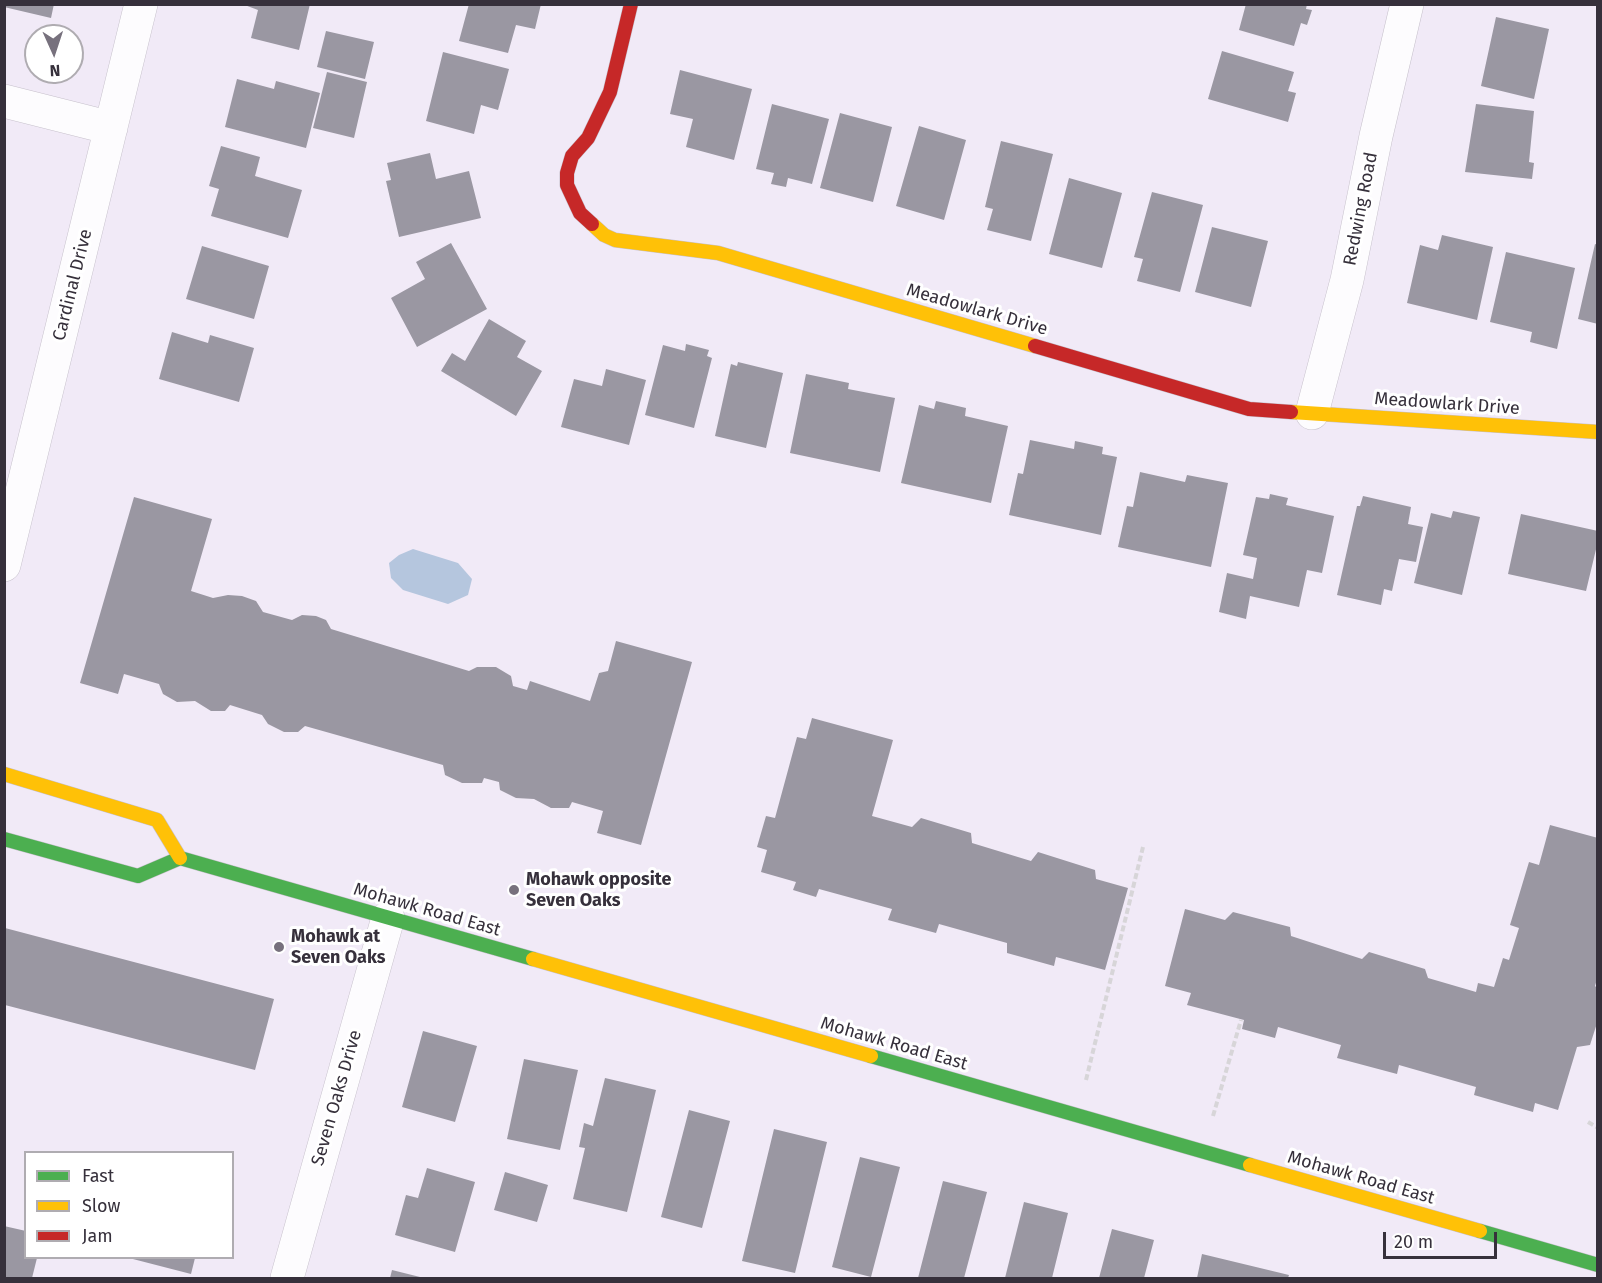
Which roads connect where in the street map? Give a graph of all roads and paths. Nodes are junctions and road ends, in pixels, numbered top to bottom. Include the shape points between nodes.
1 (141, 4) edge
2 (631, 4) edge
3 (1407, 4) edge
4 (4, 101) edge
5 (111, 128) junction
6 (1312, 413) junction
7 (1598, 432) edge
8 (4, 565) edge
9 (4, 774) edge
10 (4, 839) edge
11 (1143, 847) dead end
12 (180, 858) junction
13 (388, 918) junction
14 (1241, 1020) dead end
15 (1077, 1116) junction
16 (1588, 1122) dead end
17 (1598, 1128) edge
18 (1203, 1152) junction
19 (1598, 1265) edge
20 (287, 1278) edge

1 - 5 street, Cardinal Drive
2 - 6 main road, Meadowlark Drive via 609,92 588,138 572,156 567,173 567,185 580,213 604,235 615,240 718,253 1250,409
3 - 6 street, Redwing Road via 1347,280
4 - 5 street
5 - 8 street, Cardinal Drive
6 - 7 main road, Meadowlark Drive
9 - 12 main road via 157,820
10 - 12 main road via 138,876
11 - 15 path
12 - 13 main road, Mohawk Road East
13 - 15 main road, Mohawk Road East
13 - 20 street, Seven Oaks Drive
14 - 18 path
15 - 18 main road, Mohawk Road East
16 - 17 path
18 - 19 main road, Mohawk Road East

